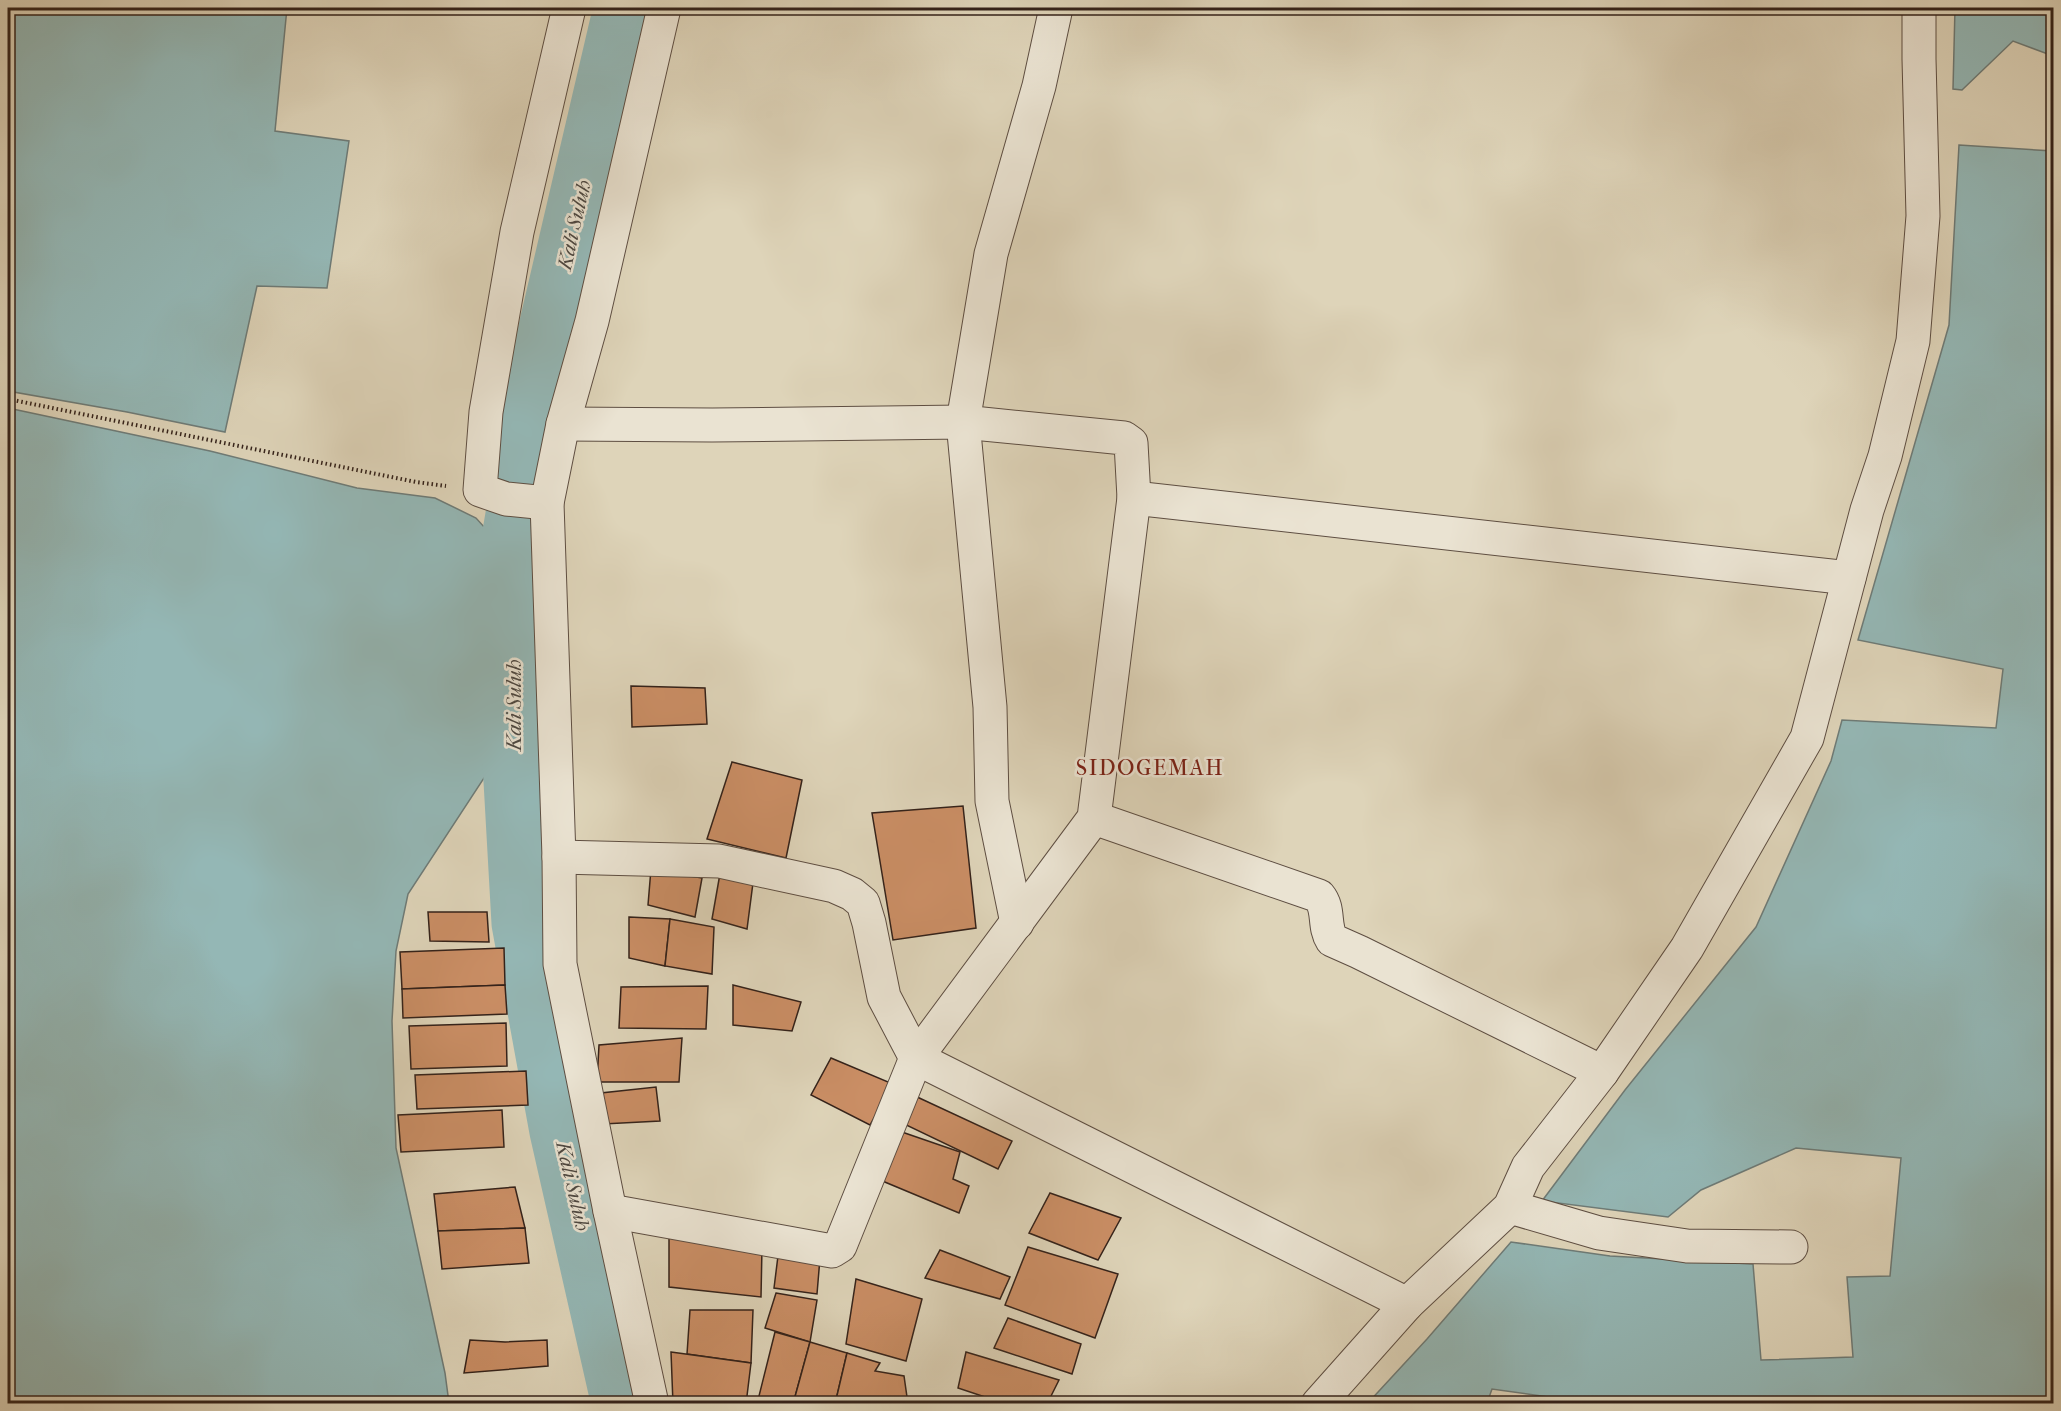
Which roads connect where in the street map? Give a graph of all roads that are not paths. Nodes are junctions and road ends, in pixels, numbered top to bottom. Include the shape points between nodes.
1 (569, 8) edge
2 (664, 8) edge
3 (1056, 8) edge
4 (1919, 8) edge
5 (963, 422) junction
6 (563, 424) junction
7 (1134, 498) junction
8 (517, 499) junction
9 (1849, 578) junction
10 (1094, 818) junction
11 (559, 857) junction
12 (1017, 923) junction
13 (916, 1058) junction
14 (1602, 1072) junction
15 (1510, 1207) junction
16 (610, 1211) junction
17 (1791, 1247) dead end
18 (1407, 1304) junction
19 (652, 1404) edge
20 (1318, 1404) edge

1 - 8 street via 517,232 486,412
2 - 6 street via 594,310
3 - 5 street via 1039,86 991,254
4 - 9 street via 1923,216 1913,341
5 - 6 street
5 - 7 street via 1124,438 1131,443
5 - 12 street via 990,707 992,801
6 - 8 street
7 - 9 street
7 - 10 street
8 - 11 street
9 - 14 street via 1807,738 1687,948
10 - 12 street
10 - 14 street via 1319,896 1326,906 1326,928 1332,940
11 - 13 street via 719,861 834,886 852,894 863,903 884,997
11 - 16 street via 560,964
12 - 13 street
13 - 16 street via 837,1248 832,1251
13 - 18 street
14 - 15 street via 1528,1167
15 - 17 street via 1599,1233 1687,1246
15 - 18 street
16 - 19 street
18 - 20 street

